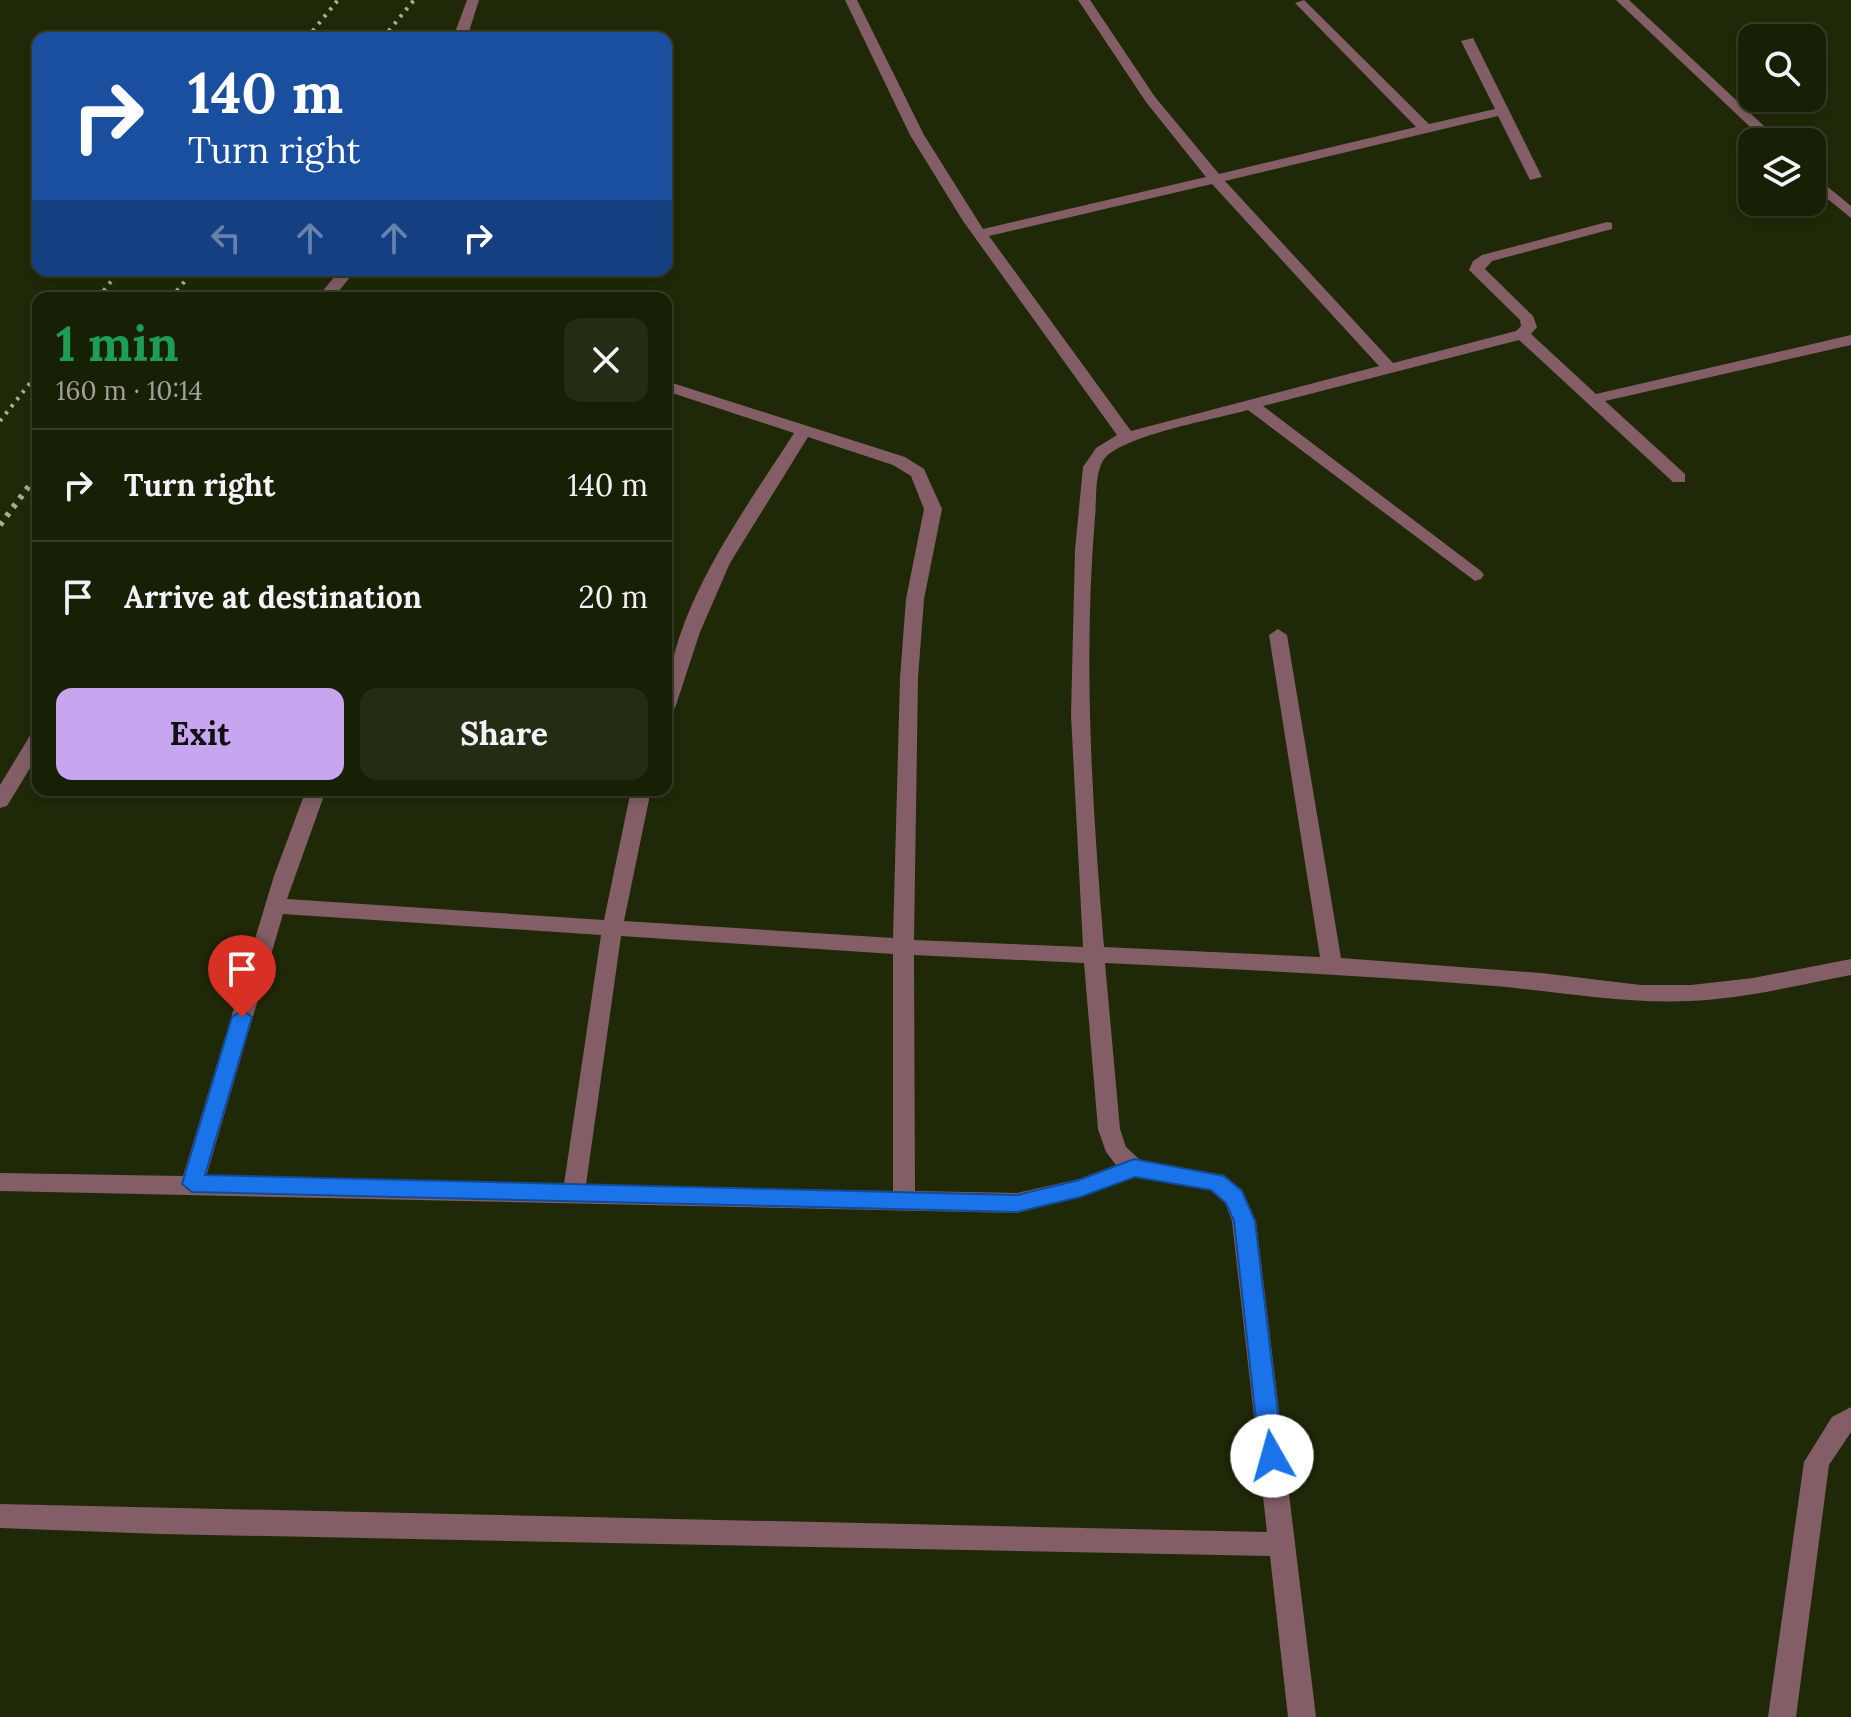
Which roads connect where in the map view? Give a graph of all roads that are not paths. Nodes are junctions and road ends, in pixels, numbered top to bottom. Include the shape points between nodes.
1 (473, 0) edge
2 (851, 0) edge
3 (1084, 0) edge
4 (1622, 0) edge
5 (1301, 3) dead end
6 (462, 32) edge
7 (1468, 41) dead end
8 (1503, 111) junction
9 (1759, 128) edge
10 (1426, 129) junction
11 (1217, 177) junction
12 (1535, 177) dead end
13 (1826, 191) edge
14 (1851, 214) edge
15 (1607, 226) dead end
16 (980, 234) junction
17 (343, 276) edge
18 (330, 292) edge
19 (1522, 334) junction
20 (1851, 340) edge
21 (1390, 369) junction
22 (672, 388) edge
23 (1594, 399) junction
24 (1251, 405) junction
25 (803, 431) junction
26 (1127, 437) junction
27 (1679, 478) dead end
28 (1475, 575) dead end
29 (1278, 635) dead end
30 (672, 690) edge
31 (32, 749) edge
32 (314, 796) edge
33 (640, 796) edge
34 (0, 801) edge
35 (275, 906) junction
36 (612, 930) junction
37 (903, 947) junction
38 (1095, 957) junction
39 (1332, 965) junction
40 (1851, 967) edge
41 (1134, 1168) junction
42 (0, 1182) edge
43 (192, 1184) junction
44 (574, 1191) junction
45 (904, 1203) junction
46 (1851, 1418) edge
47 (0, 1516) edge
48 (1282, 1544) junction
49 (1302, 1717) edge
50 (1782, 1717) edge

1 - 6 street
2 - 16 street via 917,135
3 - 11 street via 1159,111
4 - 9 street
5 - 10 street
7 - 8 street
8 - 10 street
8 - 12 street
10 - 11 street
11 - 16 street
11 - 21 street
13 - 14 street
15 - 19 street via 1478,264 1484,278 1528,319
16 - 26 street
17 - 18 street
19 - 21 street
19 - 23 street
20 - 23 street
21 - 24 street
22 - 25 street
23 - 27 street
24 - 26 street
24 - 28 street
25 - 30 street via 721,563
25 - 37 street via 899,461 918,473 933,509 915,599 909,678
26 - 38 street via 1096,454 1081,548 1082,813
29 - 39 street
31 - 34 street
32 - 35 street
33 - 36 street
35 - 36 street
35 - 43 street
36 - 37 street
36 - 44 street
37 - 38 street
37 - 45 street
38 - 39 street
38 - 41 street via 1109,1129 1117,1152
39 - 40 street via 1641,993 1753,986
41 - 45 street via 1017,1203
41 - 48 street via 1216,1182 1234,1197 1244,1221
42 - 43 street
43 - 44 street
44 - 45 street
46 - 50 street via 1817,1462
47 - 48 street
48 - 49 street

